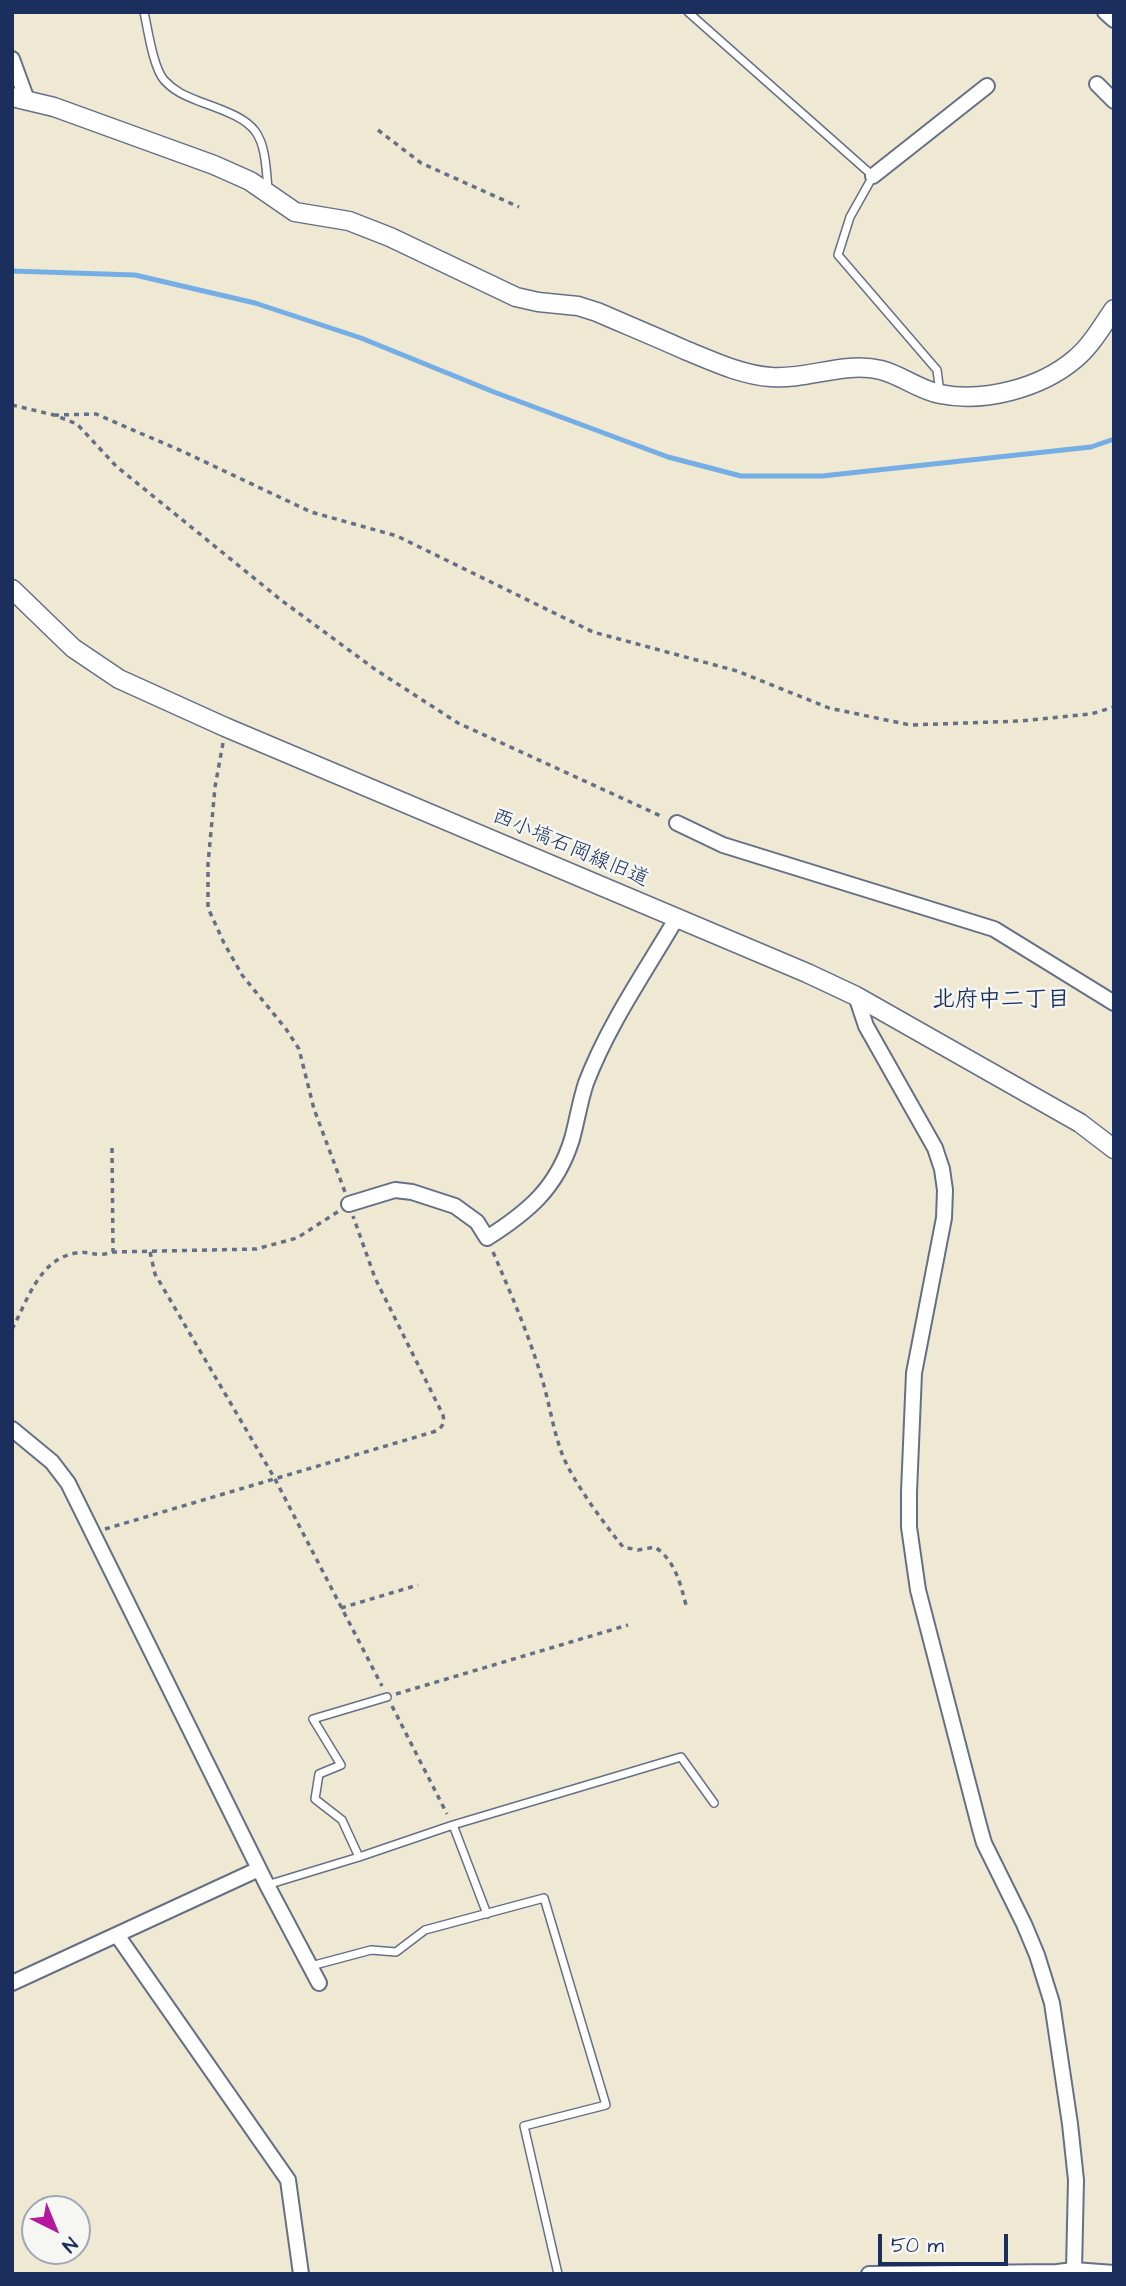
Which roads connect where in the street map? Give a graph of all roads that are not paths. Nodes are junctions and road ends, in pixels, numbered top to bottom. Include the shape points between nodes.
1 (144, 12) edge
2 (688, 12) edge
3 (1105, 12) edge
4 (1114, 20) edge
5 (12, 59) edge
6 (1097, 84) dead end
7 (987, 86) dead end
8 (20, 99) edge
9 (1114, 101) edge
10 (873, 176) junction
11 (268, 194) junction
12 (1114, 309) edge
13 (940, 394) junction
14 (12, 589) edge
15 (677, 823) road end
16 (676, 919) junction
17 (856, 996) junction
18 (1114, 1003) edge
19 (1114, 1149) edge
20 (349, 1204) road end
21 (12, 1429) edge
22 (387, 1697) road end
23 (714, 1803) dead end
24 (453, 1825) junction
25 (359, 1857) junction
26 (259, 1869) junction
27 (267, 1885) junction
28 (487, 1914) junction
29 (117, 1935) junction
30 (310, 1967) junction
31 (12, 1983) edge
32 (319, 1983) dead end
33 (1074, 2270) junction
34 (1057, 2273) edge
35 (1114, 2273) edge
36 (301, 2274) edge
37 (558, 2274) edge
38 (870, 2274) edge

1 - 11 lane via 161,78 178,94 245,120 260,137
2 - 10 lane
3 - 4 street
5 - 8 street
6 - 9 street
7 - 10 street
8 - 11 street via 214,165
10 - 13 lane via 850,217 838,255 937,370
11 - 13 street via 295,212 349,221 390,237 516,297 597,312 751,374 788,377 834,368 881,370
12 - 13 street via 1076,359 1032,384 987,395
14 - 16 street, 西小塙石岡線旧道 via 73,648 111,674
15 - 18 street via 723,845 994,929
16 - 17 street, 西小塙石岡線旧道
16 - 20 street via 617,1019 586,1083 559,1170 519,1217 487,1238 477,1222 455,1206 412,1192 395,1190
17 - 19 street, 西小塙石岡線旧道 via 1080,1123
17 - 33 street via 866,1026 935,1148 946,1190 914,1373 909,1492 913,1561 979,1829 1024,1924 1052,2003 1076,2180
21 - 26 street via 52,1462 68,1483
22 - 25 lane via 313,1719 341,1765 319,1774 315,1799 342,1820
23 - 24 lane via 681,1757
24 - 25 lane
24 - 28 lane
25 - 27 lane
26 - 27 street
26 - 29 street
27 - 30 street
28 - 30 lane via 425,1930 396,1951 371,1950
28 - 37 lane via 544,1898 606,2105 524,2126
29 - 31 street
29 - 36 street via 288,2180
30 - 32 street
33 - 34 street
33 - 35 street
34 - 38 street

